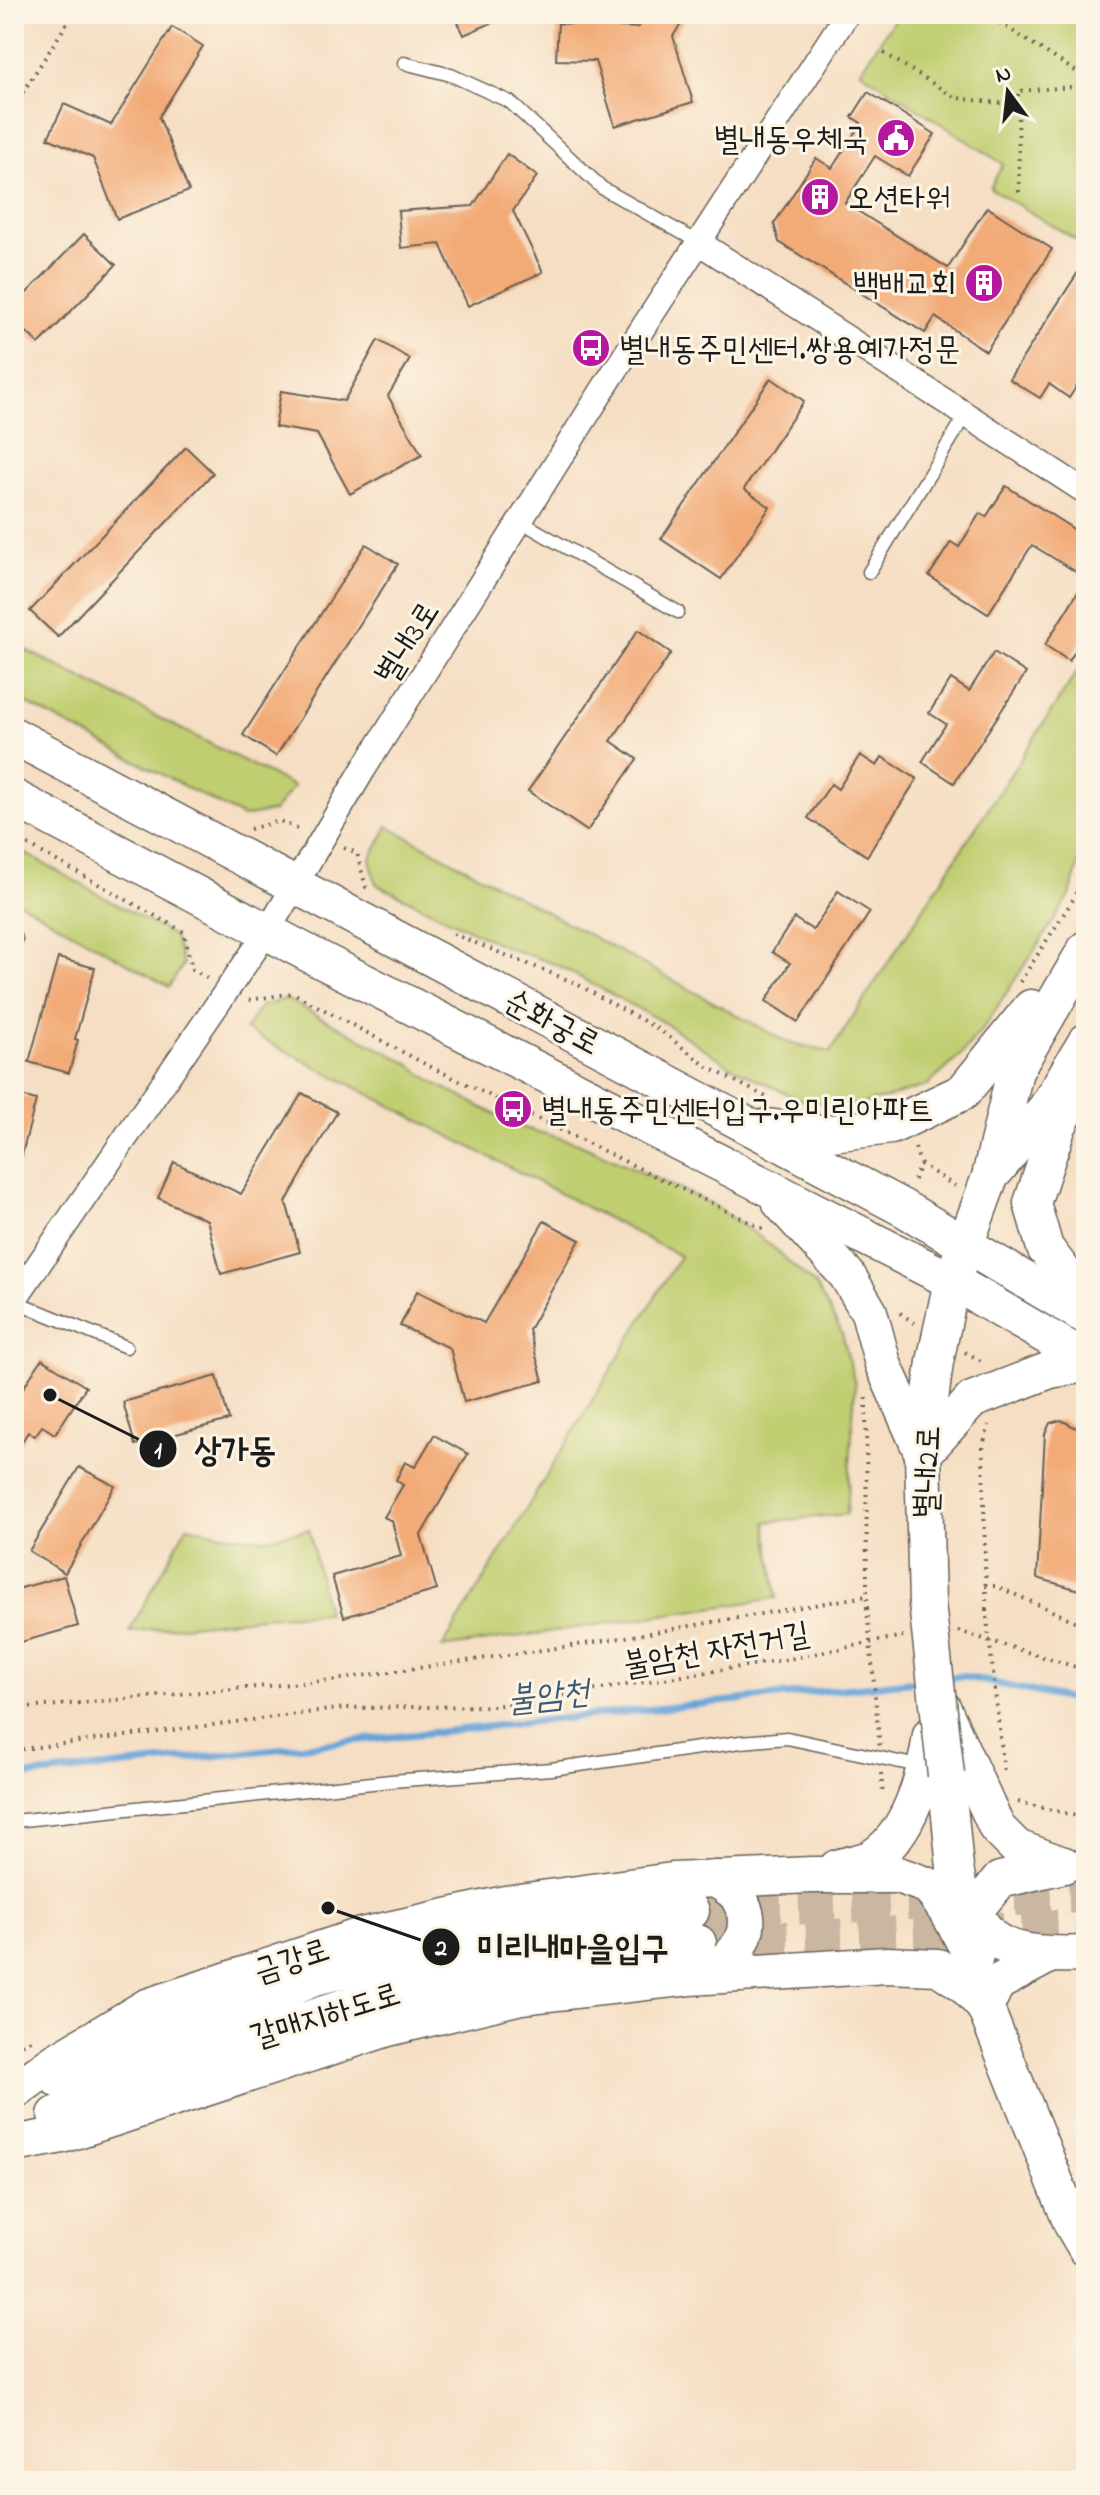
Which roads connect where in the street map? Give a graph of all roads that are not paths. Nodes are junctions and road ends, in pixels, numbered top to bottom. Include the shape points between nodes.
1 (847, 14) edge
2 (404, 63) dead end
3 (698, 242) junction
4 (966, 415) junction
5 (1086, 492) edge
6 (520, 521) junction
7 (869, 572) dead end
8 (678, 612) dead end
9 (14, 736) edge
10 (14, 798) edge
11 (295, 885) junction
12 (267, 932) junction
13 (1086, 937) edge
14 (14, 938) edge
15 (14, 946) edge
16 (1086, 949) edge
17 (1086, 1042) edge
18 (1086, 1074) edge
19 (745, 1124) junction
20 (990, 1177) junction
21 (765, 1185) junction
22 (966, 1244) junction
23 (952, 1281) junction
24 (14, 1300) edge
25 (1086, 1302) edge
26 (1086, 1316) edge
27 (126, 1347) dead end
28 (1086, 1362) edge
29 (923, 1454) junction
30 (967, 1778) junction
31 (14, 1821) edge
32 (1075, 1865) edge
33 (955, 1868) junction
34 (812, 1875) junction
35 (716, 1879) junction
36 (962, 1914) junction
37 (699, 1943) junction
38 (1086, 1954) edge
39 (1049, 1955) junction
40 (974, 1960) junction
41 (887, 1965) junction
42 (985, 2007) junction
43 (14, 2091) edge
44 (14, 2098) edge
45 (14, 2132) edge
46 (14, 2144) edge
47 (1086, 2248) edge

1 - 3 street, 별내3로
2 - 3 lane via 451,75 510,102 602,188
3 - 4 street
3 - 6 street, 별내3로
4 - 5 street
4 - 7 lane
6 - 8 lane
6 - 11 street, 별내3로
9 - 11 main road, 순화궁로
10 - 12 main road, 순화궁로
11 - 12 street, 별내3로
11 - 19 main road, 순화궁로
12 - 21 main road, 순화궁로
12 - 24 street, 별내3로
13 - 19 main road via 963,1092 891,1126 823,1134
14 - 15 lane
16 - 20 main road, 별내2로 via 1015,1071
17 - 20 main road, 별내2로 via 1047,1107
18 - 25 main road via 1058,1126 1032,1203 1045,1248
19 - 22 main road, 순화궁로
20 - 22 main road, 별내2로
21 - 23 main road, 순화궁로
21 - 29 main road via 847,1275 869,1312 883,1364
22 - 23 main road, 별내2로
22 - 26 main road, 순화궁로
23 - 28 main road, 순화궁로
23 - 29 main road, 별내2로
24 - 27 lane
28 - 29 main road via 972,1400
29 - 30 main road, 별내2로, bridge via 937,1615 937,1695
30 - 31 lane via 787,1738 551,1769
30 - 32 main road via 997,1828 1017,1848
30 - 33 main road, 별내2로
30 - 34 main road via 873,1857
32 - 36 main road via 1000,1880
33 - 36 main road via 963,1893
33 - 40 main road
34 - 35 main road, 금강로
34 - 36 main road, 금강로 via 898,1875 929,1886
35 - 37 main road via 736,1894 746,1931 739,1949
35 - 43 main road, 금강로 via 505,1904 361,1936 147,2007
36 - 39 main road via 999,1942
36 - 40 main road
36 - 41 main road via 944,1937 917,1955
37 - 41 main road
37 - 44 main road, 갈매지하도로 via 529,1931 419,1950 315,1977
37 - 45 main road, 갈매지하도로 via 535,1962 400,1989 242,2040
37 - 46 main road via 521,1996 403,2024 62,2135
38 - 39 main road
39 - 42 main road via 997,1983
40 - 42 main road
41 - 42 main road via 938,1967
42 - 47 main road

